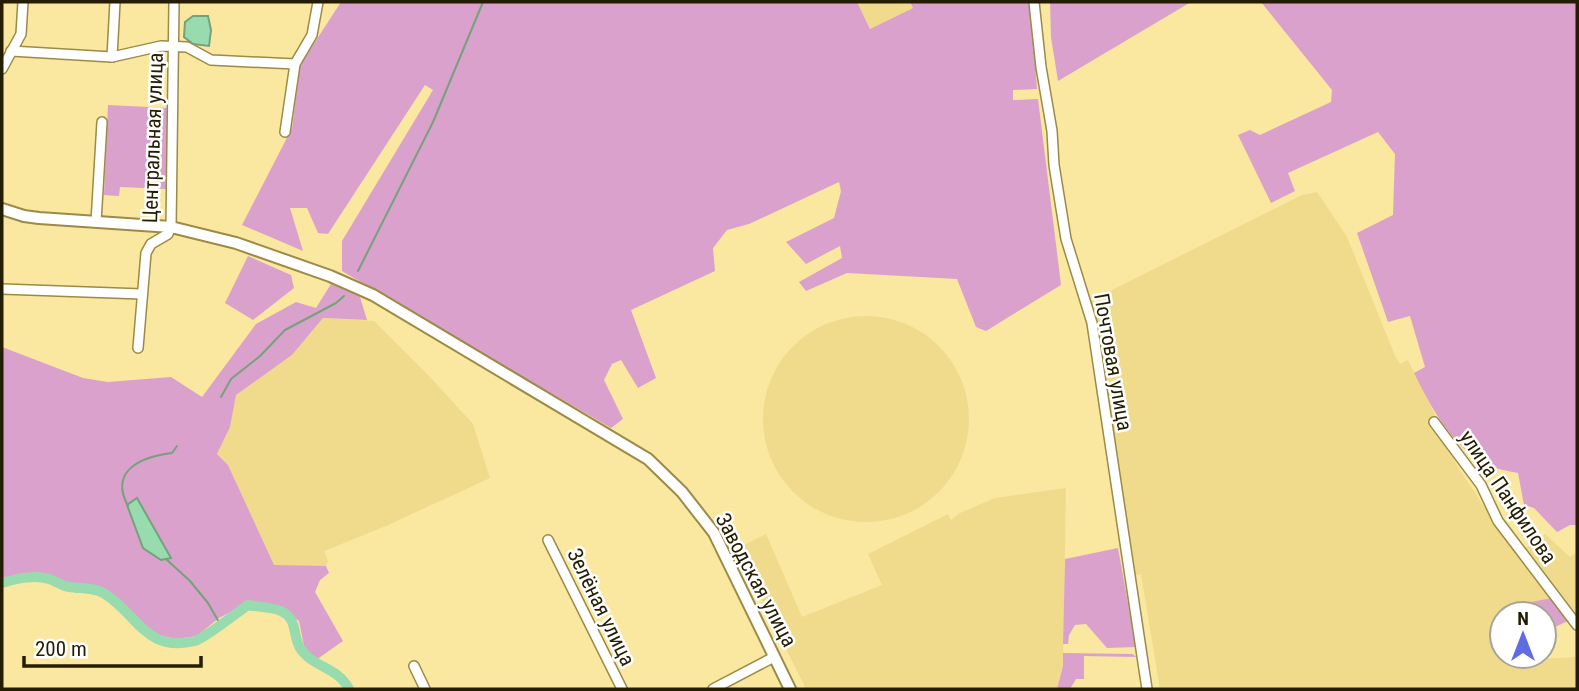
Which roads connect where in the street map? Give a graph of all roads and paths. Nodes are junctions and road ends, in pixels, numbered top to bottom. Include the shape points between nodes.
1 (23, 2) edge
2 (115, 2) edge
3 (174, 2) edge
4 (318, 2) edge
5 (1034, 2) edge
6 (174, 46) junction
7 (11, 51) junction
8 (112, 57) junction
9 (295, 64) junction
10 (2, 69) edge
11 (102, 122) dead end
12 (285, 132) dead end
13 (2, 209) edge
14 (96, 222) junction
15 (170, 227) junction
16 (2, 289) edge
17 (142, 294) junction
18 (138, 348) dead end
19 (1434, 422) dead end
20 (548, 540) dead end
21 (1577, 625) edge
22 (774, 657) junction
23 (414, 666) dead end
24 (787, 688) edge
25 (425, 689) edge
26 (622, 689) edge
27 (713, 689) edge
28 (1147, 689) edge

1 - 7 street via 20,34
2 - 8 street
3 - 6 street, Центральная улица
4 - 9 street via 312,35
5 - 28 street, Почтовая улица via 1066,239 1092,323
6 - 8 street
6 - 9 street via 187,47 211,60
6 - 15 street, Центральная улица
7 - 8 street
7 - 10 street
9 - 12 street
11 - 14 street
13 - 14 main road, Заводская улица via 24,216
14 - 15 main road, Заводская улица
15 - 17 street, Центральная улица via 146,253
15 - 22 main road, Заводская улица via 236,243 373,295 648,459 714,533
16 - 17 street
17 - 18 street, Центральная улица
19 - 21 street, улица Панфилова via 1481,485 1499,521
20 - 26 street, Зелёная улица
22 - 24 main road, Заводская улица
22 - 27 street
23 - 25 street

